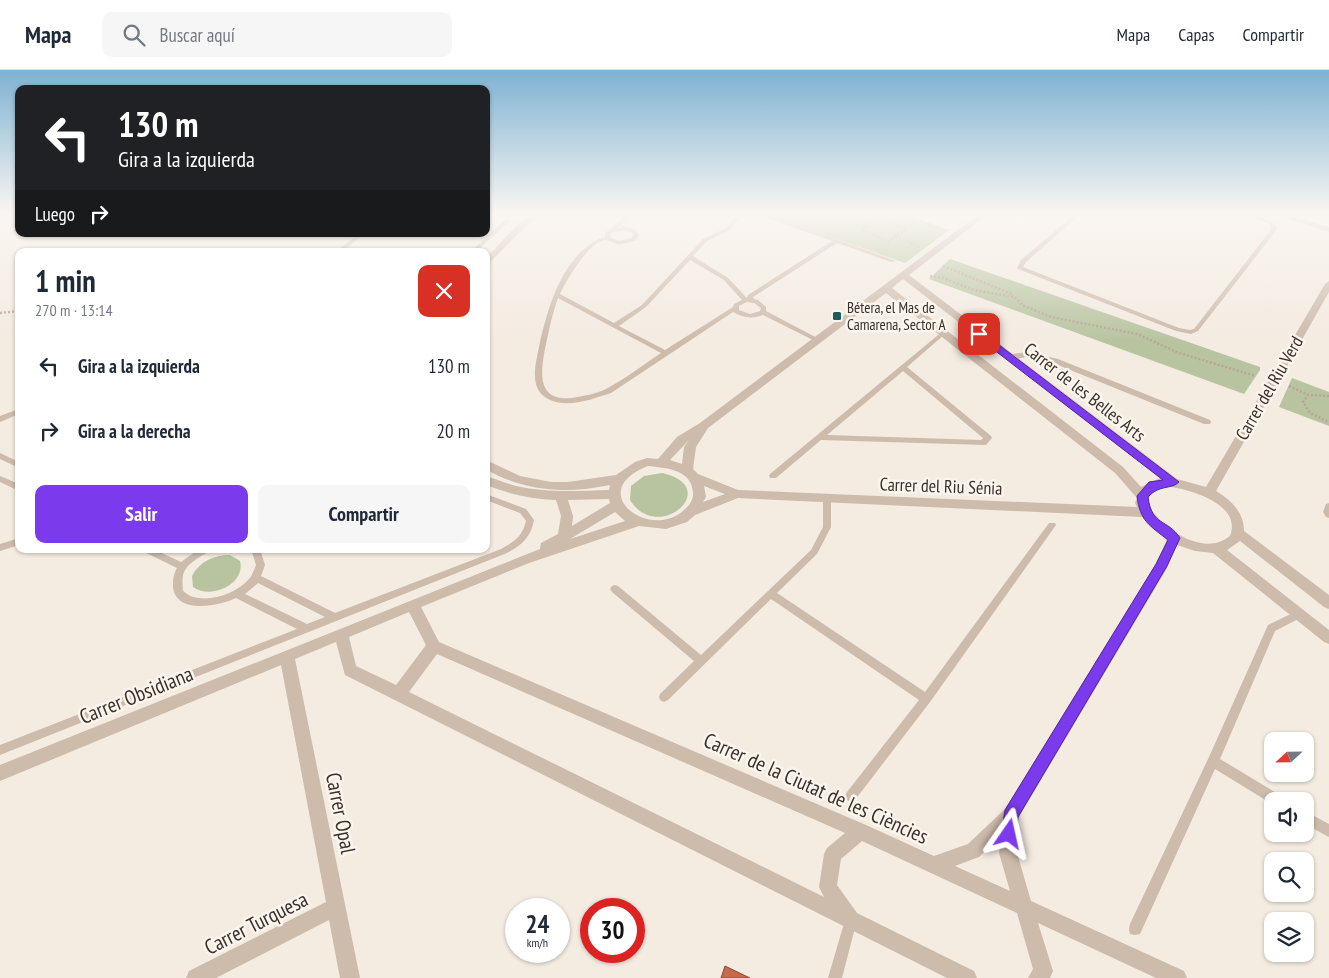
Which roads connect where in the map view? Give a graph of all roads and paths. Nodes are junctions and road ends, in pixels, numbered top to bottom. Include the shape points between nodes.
1 (582, 256) edge
2 (811, 256) edge
3 (880, 256) edge
4 (929, 256) edge
5 (1029, 256) edge
6 (1253, 256) edge
7 (690, 257) joint
8 (893, 261) dead end
9 (943, 266) dead end
10 (903, 276) junction
11 (930, 276) dead end
12 (1329, 284) edge
13 (886, 288) junction
14 (557, 295) junction
15 (1015, 297) junction
16 (749, 300) junction
17 (735, 308) junction
18 (15, 311) edge
19 (763, 312) junction
20 (0, 313) edge
21 (614, 326) junction
22 (943, 333) junction
23 (819, 341) junction
24 (665, 353) junction
25 (1010, 358) junction
26 (903, 367) junction
27 (1256, 376) dead end
28 (1288, 386) dead end
29 (1308, 395) junction
30 (1329, 396) edge
31 (15, 413) edge
32 (0, 419) edge
33 (1207, 422) dead end
34 (1329, 422) edge
35 (704, 426) junction
36 (820, 437) junction
37 (0, 456) edge
38 (662, 462) junction
39 (15, 463) edge
40 (490, 466) edge
41 (691, 474) junction
42 (773, 476) dead end
43 (0, 479) edge
44 (619, 479) junction
45 (490, 481) edge
46 (1173, 482) junction
47 (15, 486) edge
48 (1209, 493) junction
49 (737, 494) junction
50 (1142, 496) junction
51 (561, 497) junction
52 (827, 498) junction
53 (490, 499) edge
54 (615, 499) junction
55 (1329, 506) edge
56 (693, 511) junction
57 (1144, 512) junction
58 (1329, 515) edge
59 (637, 522) junction
60 (1052, 525) dead end
61 (1238, 533) junction
62 (564, 536) junction
63 (1174, 538) junction
64 (15, 542) edge
65 (0, 548) edge
66 (1215, 548) junction
67 (153, 553) edge
68 (197, 553) edge
69 (258, 553) edge
70 (524, 559) junction
71 (183, 567) junction
72 (255, 577) junction
73 (615, 589) dead end
74 (236, 594) junction
75 (771, 594) junction
76 (1329, 604) edge
77 (413, 606) junction
78 (1299, 614) junction
79 (335, 618) junction
80 (307, 629) junction
81 (342, 635) junction
82 (1329, 638) edge
83 (434, 646) junction
84 (288, 657) junction
85 (701, 661) junction
86 (399, 693) junction
87 (664, 697) dead end
88 (926, 700) junction
89 (0, 750) edge
90 (1213, 761) junction
91 (0, 773) edge
92 (1264, 792) edge
93 (851, 796) dead end
94 (1011, 815) junction
95 (1314, 822) edge
96 (860, 831) junction
97 (1329, 831) edge
98 (934, 865) junction
99 (336, 907) junction
100 (1024, 907) junction
101 (851, 920) junction
102 (1135, 929) dead end
103 (196, 978) edge
104 (350, 978) edge
105 (834, 978) edge
106 (967, 978) edge
107 (1038, 978) edge
108 (1177, 978) edge

1 - 14 lane
2 - 16 lane via 750,296
3 - 8 lane
4 - 10 street
5 - 6 lane via 1020,268 1191,332 1196,330
7 - 16 lane via 726,279
7 - 21 lane via 644,306
9 - 15 path
10 - 13 street
10 - 25 street, Carrer de les Belles Arts
11 - 15 path via 980,292
12 - 48 street, Carrer del Riu Verd
13 - 22 street
13 - 23 street
14 - 21 lane
14 - 24 lane via 538,365 538,381 549,396 570,402 586,400 608,391
15 - 27 path via 1020,305 1070,322 1137,334 1181,354 1229,365
16 - 17 lane via 738,303
16 - 19 lane via 762,305
17 - 19 lane via 740,314 750,316
17 - 24 lane
18 - 20 path
19 - 23 lane
21 - 24 lane
22 - 26 lane
22 - 50 street via 1119,470
23 - 35 street
25 - 33 lane via 1032,354 1056,361
25 - 46 street, Carrer de les Belles Arts
26 - 36 lane
26 - 36 lane via 988,438 983,443
28 - 29 path
29 - 30 path
29 - 34 path via 1303,402 1305,407
31 - 32 lane
35 - 38 street via 681,440
35 - 41 street via 690,447
36 - 42 lane
37 - 39 lane
38 - 41 street
38 - 44 street via 634,466
40 - 44 street via 512,479 560,488
41 - 49 street, Carrer del Riu Sénia
41 - 56 street via 700,488 700,500
43 - 47 lane
44 - 54 street
45 - 51 street via 512,489
46 - 48 street
46 - 50 street via 1152,485
48 - 61 street via 1232,512 1238,523
49 - 52 street, Carrer del Riu Sénia
49 - 56 street, Carrer del Riu Sénia
50 - 57 street
51 - 54 street
51 - 62 street via 567,516
52 - 57 street, Carrer del Riu Sénia
52 - 75 lane via 827,527 814,552
53 - 79 lane via 523,511 530,520 528,533 520,542
54 - 59 street via 624,514
54 - 62 street
55 - 58 lane
56 - 59 street via 668,524
57 - 63 street via 1156,526
59 - 70 street
60 - 88 lane
61 - 66 street via 1234,540
61 - 76 street
62 - 70 street
63 - 66 street via 1195,546
63 - 94 street via 1161,566
64 - 65 lane
66 - 78 street
67 - 71 lane
68 - 71 lane
69 - 72 lane via 260,567
70 - 77 street, Carrer Obsidiana
71 - 74 lane via 176,586 186,600 210,604
72 - 74 lane
72 - 79 lane
73 - 85 lane
74 - 80 lane
75 - 85 lane
75 - 88 lane
77 - 81 street, Carrer Obsidiana
77 - 83 street
78 - 82 street
78 - 90 lane via 1271,628
79 - 80 lane
80 - 89 lane
81 - 84 street, Carrer Obsidiana
81 - 86 street via 350,670
83 - 86 street
83 - 96 street, Carrer de la Ciutat de les Ciències
84 - 91 street, Carrer Obsidiana
84 - 99 street, Carrer Opal
85 - 87 lane
86 - 101 street
88 - 93 lane
90 - 92 lane
90 - 102 lane
94 - 98 street via 973,851
94 - 100 street via 1008,853
95 - 97 lane
96 - 98 street, Carrer de la Ciutat de les Ciències
96 - 101 street via 833,854 828,887
98 - 100 street, Carrer de la Ciutat de les Ciències
99 - 103 street, Carrer Turquesa
99 - 104 street, Carrer Opal
100 - 107 street via 1043,971
100 - 108 street, Carrer de la Ciutat de les Ciències
101 - 105 lane
101 - 106 street

